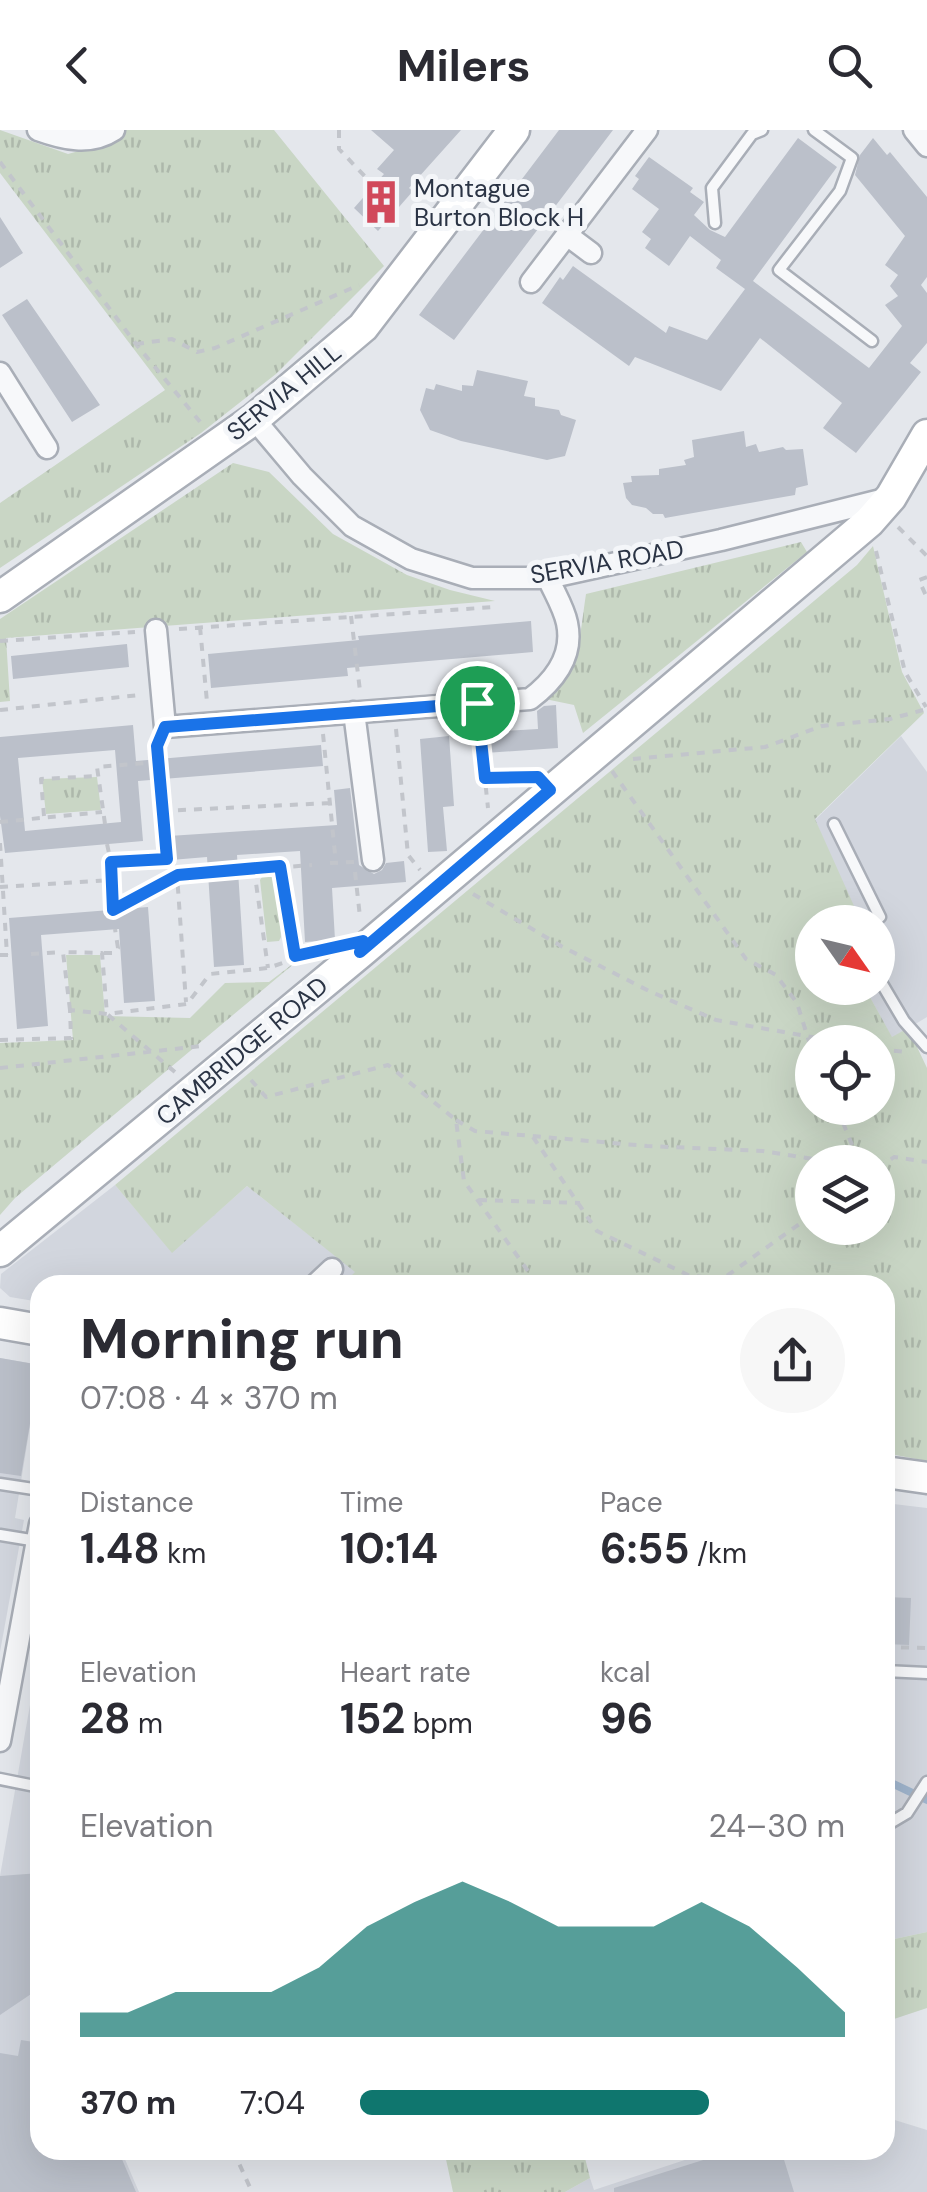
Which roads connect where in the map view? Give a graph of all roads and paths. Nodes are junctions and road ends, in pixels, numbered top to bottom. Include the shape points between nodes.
1 (38, 130) edge
2 (114, 130) edge
3 (339, 130) edge
4 (514, 130) edge
5 (647, 130) edge
6 (762, 130) edge
7 (814, 130) edge
8 (914, 130) edge
9 (927, 146) edge
10 (0, 162) edge
11 (374, 186) dead end
12 (715, 223) dead end
13 (567, 236) junction
14 (591, 253) dead end
15 (530, 282) dead end
16 (361, 284) dead end
17 (872, 341) dead end
18 (136, 344) junction
19 (0, 373) edge
20 (193, 414) dead end
21 (254, 419) junction
22 (927, 435) edge
23 (47, 448) dead end
24 (880, 509) junction
25 (927, 556) edge
26 (927, 577) edge
27 (548, 578) junction
28 (0, 597) edge
29 (927, 598) edge
30 (494, 607) dead end
31 (351, 616) junction
32 (200, 627) junction
33 (156, 630) junction
34 (0, 640) edge
35 (160, 693) junction
36 (477, 703) junction
37 (927, 709) edge
38 (0, 710) edge
39 (394, 710) junction
40 (358, 712) junction
41 (321, 714) junction
42 (209, 724) junction
43 (165, 727) junction
44 (623, 760) dead end
45 (158, 762) junction
46 (582, 764) junction
47 (98, 776) junction
48 (485, 778) junction
49 (550, 790) junction
50 (330, 803) junction
51 (162, 811) junction
52 (102, 812) junction
53 (44, 816) junction
54 (0, 822) edge
55 (104, 824) dead end
56 (834, 824) dead end
57 (491, 840) junction
58 (0, 844) edge
59 (107, 844) dead end
60 (167, 859) junction
61 (363, 861) joint
62 (111, 862) junction
63 (330, 864) dead end
64 (312, 865) dead end
65 (280, 866) junction
66 (254, 869) junction
67 (178, 875) junction
68 (111, 880) junction
69 (442, 882) junction
70 (2, 887) edge
71 (874, 905) edge
72 (115, 929) dead end
73 (329, 948) dead end
74 (63, 952) junction
75 (360, 952) junction
76 (102, 953) junction
77 (31, 954) dead end
78 (6, 955) edge
79 (295, 956) junction
80 (268, 968) junction
81 (186, 1004) junction
82 (895, 1005) edge
83 (70, 1010) junction
84 (106, 1014) junction
85 (803, 1025) edge
86 (795, 1035) edge
87 (0, 1040) edge
88 (927, 1047) edge
89 (895, 1051) edge
90 (154, 1052) junction
91 (911, 1052) dead end
92 (232, 1059) junction
93 (0, 1068) edge
94 (194, 1090) junction
95 (456, 1120) junction
96 (533, 1136) junction
97 (795, 1156) edge
98 (895, 1157) edge
99 (927, 1162) edge
100 (477, 1200) junction
101 (580, 1204) junction
102 (795, 1227) edge
103 (0, 1251) edge
104 (332, 1268) dead end
105 (325, 1275) edge
106 (531, 1275) edge
107 (688, 1275) edge
108 (730, 1275) edge
109 (0, 1324) edge
110 (30, 1328) edge
111 (895, 1473) edge
112 (927, 1478) edge
113 (0, 1484) edge
114 (30, 1488) edge
115 (30, 1533) edge
116 (0, 1535) edge
117 (30, 1576) edge
118 (895, 1646) edge
119 (927, 1648) edge
120 (895, 1671) edge
121 (927, 1673) edge
122 (0, 1741) edge
123 (0, 1779) edge
124 (927, 1782) edge
125 (30, 1785) edge
126 (895, 1820) edge
127 (237, 2160) edge
128 (252, 2192) edge

1 - 2 street via 76,140
3 - 11 path via 339,148
4 - 21 street, SERVIA HILL via 363,326
5 - 13 street
6 - 12 lane via 712,188
7 - 17 lane via 852,158 840,191 779,270
8 - 9 street
10 - 18 path
13 - 14 street
13 - 15 street
16 - 18 path via 215,348 196,352 172,339
18 - 20 path
19 - 23 street
21 - 27 street, SERVIA ROAD via 352,526 411,559 472,578
21 - 28 street, SERVIA HILL
22 - 24 street, CAMBRIDGE ROAD
24 - 25 path
24 - 27 street, SERVIA ROAD
24 - 37 path via 905,672
24 - 46 street, CAMBRIDGE ROAD
26 - 29 path via 919,580
27 - 36 street via 568,624 554,681 530,699
30 - 31 path
31 - 32 path
31 - 40 path
32 - 33 path
32 - 42 path
33 - 34 path
33 - 35 street
35 - 38 path
35 - 43 street
36 - 39 street
36 - 48 path
37 - 44 path via 822,726 765,747
39 - 40 street
39 - 69 path via 408,855
40 - 41 street
40 - 61 street
41 - 42 street
41 - 50 path
42 - 43 street
43 - 45 path
45 - 47 path via 97,767
45 - 51 path
46 - 49 street, CAMBRIDGE ROAD
46 - 85 path via 605,761 746,959 776,975 797,1003
47 - 52 path
47 - 53 path via 41,779
48 - 49 path via 538,777
48 - 57 path
49 - 57 street, CAMBRIDGE ROAD
50 - 51 path
50 - 63 path via 336,864
51 - 60 path
52 - 53 path
52 - 55 path
53 - 54 path
56 - 71 lane
57 - 69 street, CAMBRIDGE ROAD
58 - 70 path
59 - 62 path
60 - 62 path
60 - 67 path
61 - 75 path
62 - 68 path
64 - 65 path
65 - 66 path
65 - 79 path
66 - 67 path
66 - 80 path
67 - 68 path via 113,910
67 - 81 path
68 - 70 path
69 - 75 street, CAMBRIDGE ROAD
69 - 86 path via 649,991 716,1020
70 - 78 path
72 - 76 path via 118,948
73 - 79 path
74 - 76 path
74 - 77 path
74 - 83 path
75 - 92 street, CAMBRIDGE ROAD
76 - 84 path
79 - 80 path
80 - 81 path via 210,974
81 - 84 path
82 - 88 lane
83 - 84 path
83 - 87 path via 70,1038
84 - 90 path
89 - 91 path
90 - 92 path via 219,1044
90 - 93 path
90 - 94 path
92 - 94 street, CAMBRIDGE ROAD
92 - 95 path via 266,1097 388,1065
94 - 103 street, CAMBRIDGE ROAD
95 - 96 path via 475,1131
95 - 100 path via 464,1182
96 - 97 path
96 - 101 path
98 - 99 path
100 - 101 path
100 - 106 path
101 - 107 path via 597,1231
102 - 108 path
104 - 105 street
109 - 110 street
111 - 112 street
113 - 114 lane
115 - 116 lane
117 - 122 street
118 - 119 path
120 - 121 lane
123 - 125 lane
124 - 126 lane
127 - 128 path

